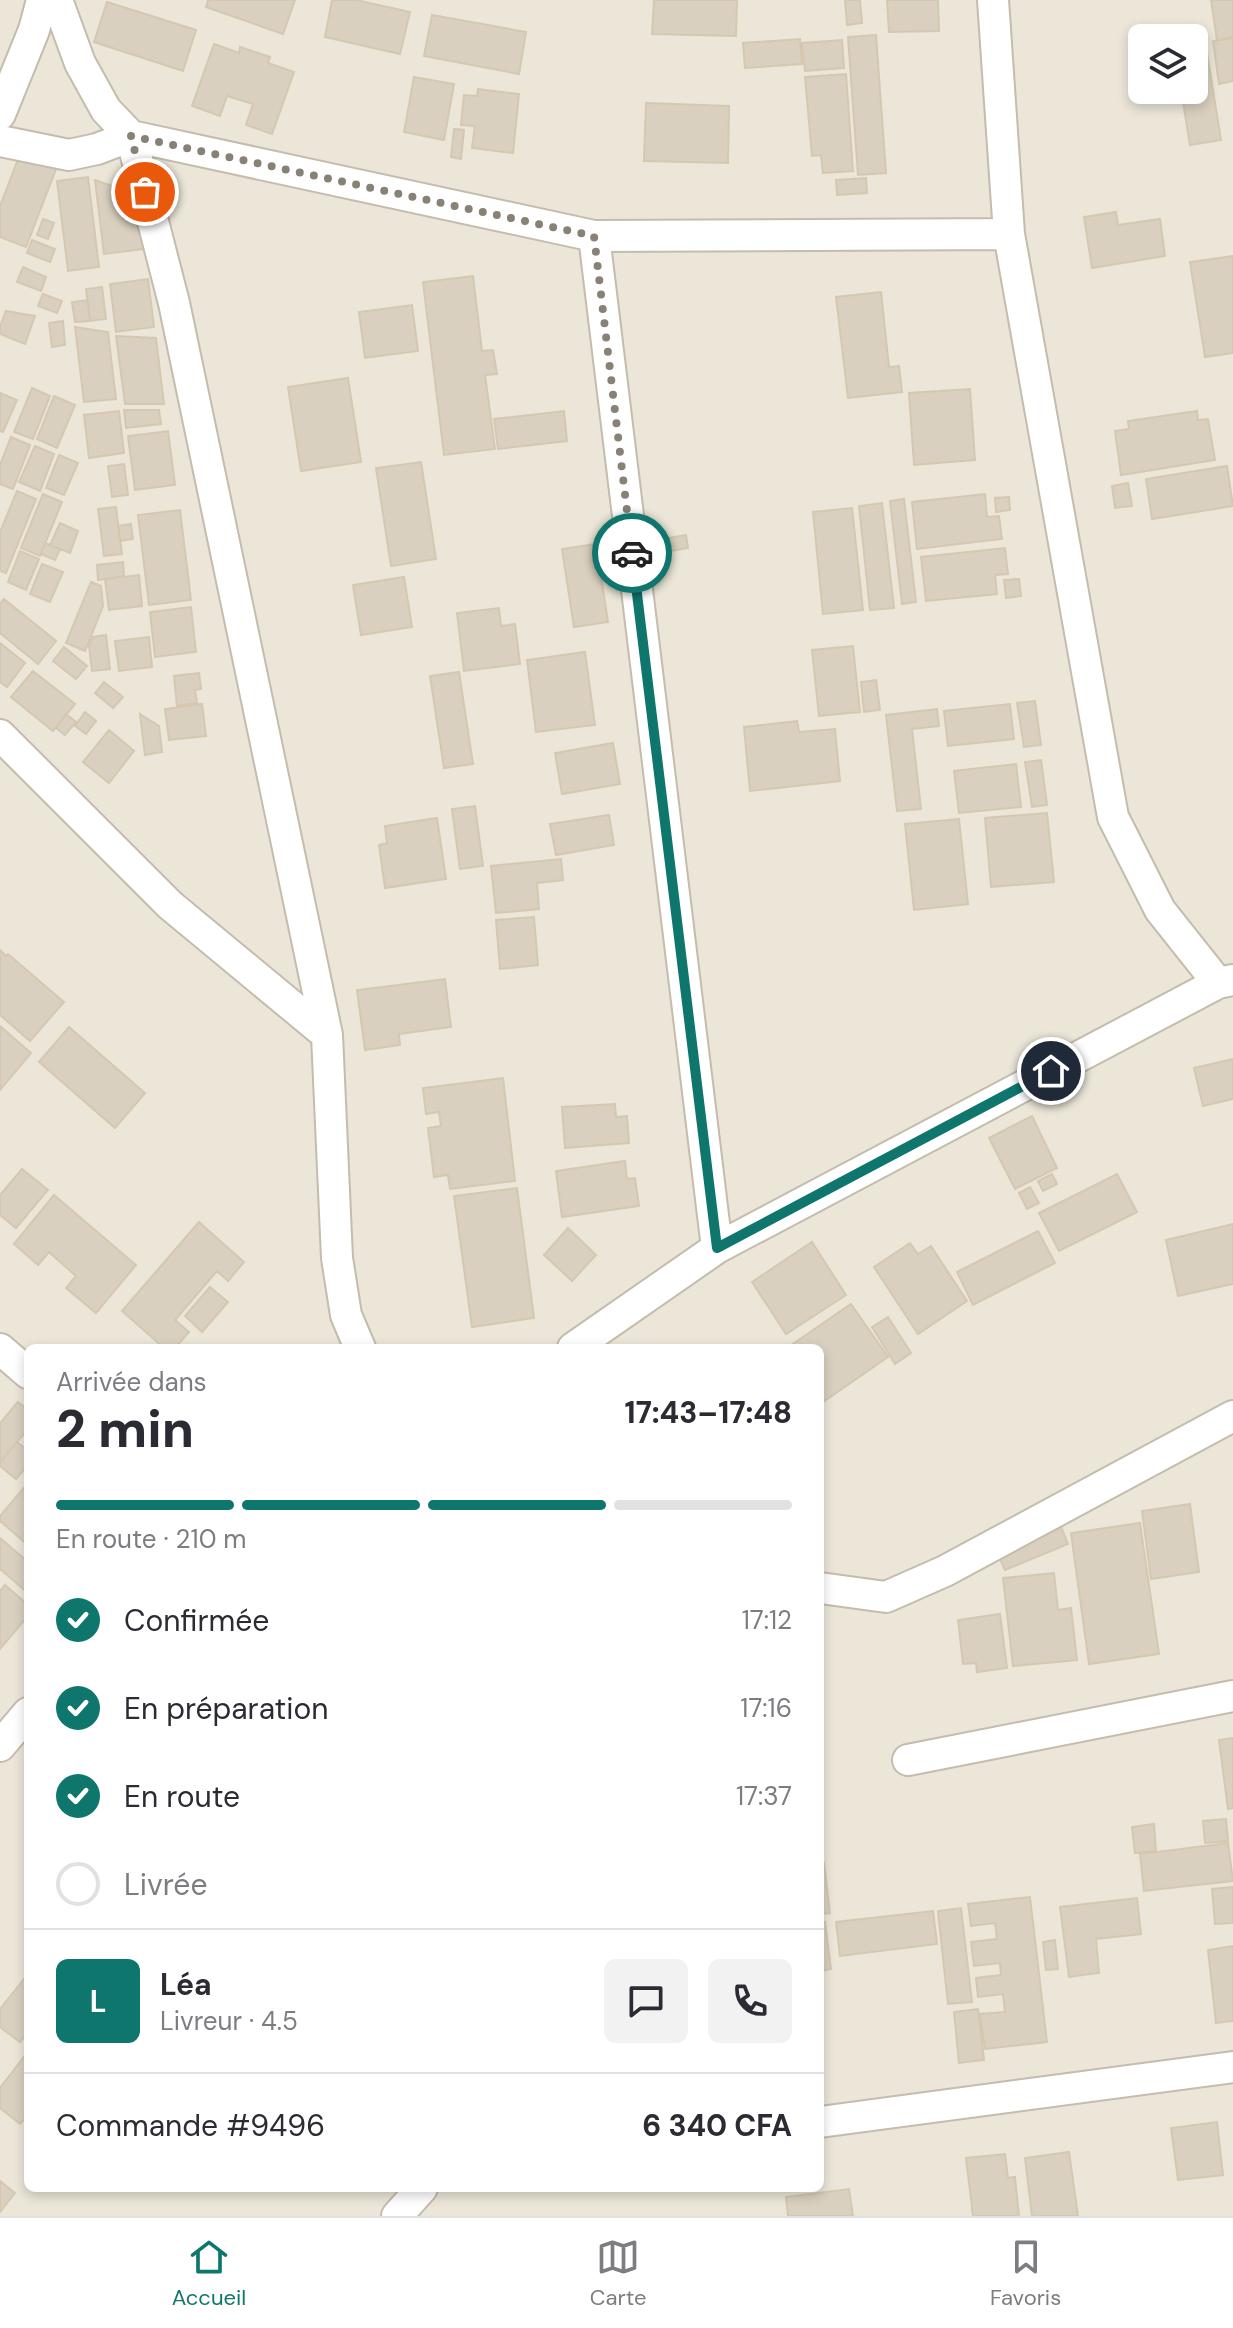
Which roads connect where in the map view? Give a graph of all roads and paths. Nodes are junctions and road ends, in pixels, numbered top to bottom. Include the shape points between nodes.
1 (42, 0) edge
2 (57, 0) edge
3 (993, 0) edge
4 (0, 114) edge
5 (131, 136) junction
6 (0, 141) edge
7 (1009, 234) junction
8 (594, 236) junction
9 (0, 735) edge
10 (1226, 982) edge
11 (327, 1035) junction
12 (717, 1248) junction
13 (358, 1344) edge
14 (579, 1344) edge
15 (0, 1349) edge
16 (24, 1370) edge
17 (1233, 1416) edge
18 (824, 1589) edge
19 (1233, 1696) edge
20 (24, 1718) edge
21 (0, 1746) edge
22 (908, 1760) dead end
23 (1233, 2067) edge
24 (824, 2121) edge
25 (418, 2192) edge
26 (397, 2216) edge

1 - 4 street
2 - 5 street via 80,63 106,110
3 - 7 street
5 - 6 street via 69,155
5 - 8 street
5 - 11 street via 174,303
7 - 8 street
7 - 10 street via 1113,817 1160,910
8 - 12 street
9 - 11 street via 170,905
10 - 12 street
11 - 13 street via 337,1258 346,1315
12 - 14 street
15 - 16 street
17 - 18 street via 945,1571 886,1597
19 - 22 street
20 - 21 street
23 - 24 street
25 - 26 street

